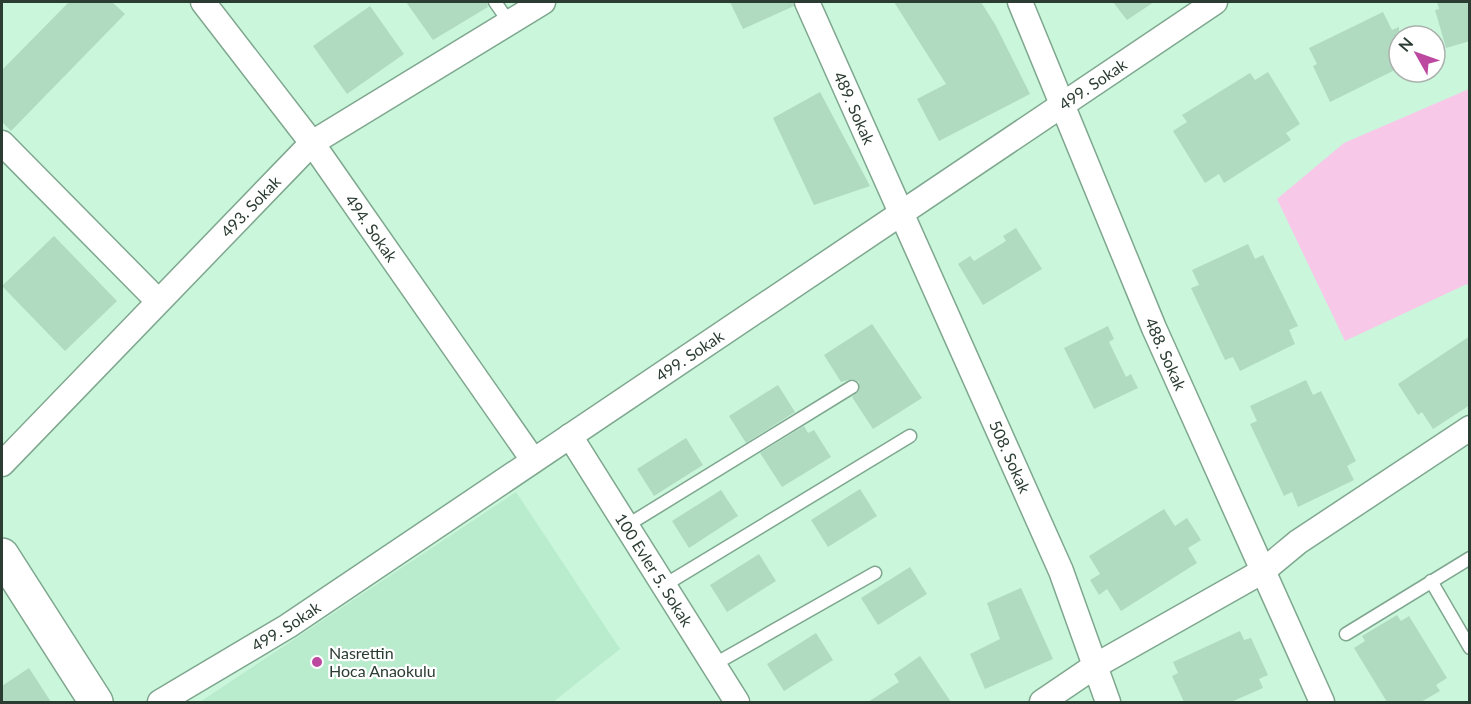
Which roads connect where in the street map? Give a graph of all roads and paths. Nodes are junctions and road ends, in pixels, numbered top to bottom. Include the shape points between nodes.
1 (203, 2) edge
2 (495, 2) edge
3 (543, 2) edge
4 (807, 2) edge
5 (1020, 2) edge
6 (1215, 2) edge
7 (509, 22) junction
8 (1062, 102) junction
9 (2, 143) edge
10 (312, 143) junction
11 (901, 214) junction
12 (158, 301) junction
13 (852, 387) dead end
14 (1470, 428) edge
15 (570, 436) junction
16 (910, 436) dead end
17 (532, 460) junction
18 (2, 464) edge
19 (626, 526) junction
20 (2, 555) edge
21 (1470, 558) edge
22 (1263, 571) junction
23 (875, 573) dead end
24 (1431, 581) junction
25 (663, 586) junction
26 (1346, 634) dead end
27 (1470, 648) edge
28 (713, 665) junction
29 (1095, 666) junction
30 (96, 702) edge
31 (160, 702) edge
32 (737, 702) edge
33 (1042, 702) edge
34 (1108, 702) edge
35 (1322, 702) edge

1 - 10 street, 494. Sokak
2 - 7 lane
3 - 7 street, 493. Sokak
4 - 11 street, 489. Sokak
5 - 8 street, 488. Sokak
6 - 8 street, 499. Sokak
7 - 10 street, 493. Sokak
8 - 11 street, 499. Sokak
8 - 22 street, 488. Sokak via 1154,328
9 - 12 street
10 - 12 street, 493. Sokak
10 - 17 street, 494. Sokak
11 - 15 street, 499. Sokak
11 - 29 street, 508. Sokak via 1060,571
12 - 18 street, 493. Sokak
13 - 19 lane
14 - 22 street via 1298,542
15 - 17 street, 499. Sokak
15 - 19 street, 100 Evler 5. Sokak
16 - 25 lane
17 - 31 street, 499. Sokak via 288,626
19 - 25 street, 100 Evler 5. Sokak
20 - 30 street
21 - 24 lane
22 - 29 street
22 - 35 street, 488. Sokak
23 - 28 lane
24 - 26 lane
24 - 27 lane
25 - 28 street, 100 Evler 5. Sokak
28 - 32 street, 100 Evler 5. Sokak
29 - 33 street
29 - 34 street, 508. Sokak

